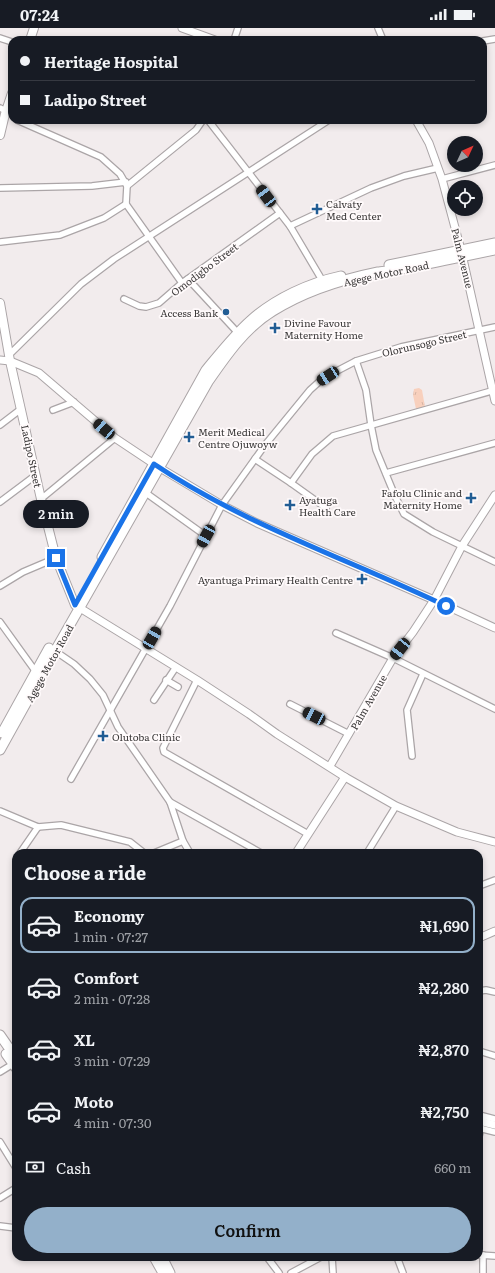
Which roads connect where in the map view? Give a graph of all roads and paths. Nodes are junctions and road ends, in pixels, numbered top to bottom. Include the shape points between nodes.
1 (182, 28) edge
2 (205, 36) edge
3 (6, 113) edge
4 (26, 124) edge
5 (200, 124) edge
6 (211, 124) edge
7 (323, 124) edge
8 (418, 124) edge
9 (0, 135) edge
10 (495, 164) edge
11 (438, 168) junction
12 (248, 172) junction
13 (442, 179) junction
14 (126, 184) junction
15 (0, 188) edge
16 (126, 204) junction
17 (280, 213) junction
18 (290, 226) junction
19 (150, 236) junction
20 (0, 242) edge
21 (495, 243) edge
22 (495, 250) edge
23 (462, 253) junction
24 (188, 279) junction
25 (322, 280) junction
26 (182, 283) junction
27 (124, 298) dead end
28 (0, 303) edge
29 (495, 327) edge
30 (480, 330) junction
31 (238, 333) junction
32 (10, 358) junction
33 (0, 360) edge
34 (356, 361) junction
35 (494, 390) edge
36 (495, 401) edge
37 (74, 402) junction
38 (21, 409) junction
39 (53, 410) dead end
40 (0, 425) edge
41 (371, 425) junction
42 (115, 438) junction
43 (495, 443) edge
44 (255, 459) junction
45 (157, 466) junction
46 (386, 474) junction
47 (36, 475) junction
48 (291, 483) junction
49 (146, 493) junction
50 (41, 499) junction
51 (494, 499) edge
52 (0, 502) edge
53 (222, 505) junction
54 (326, 508) dead end
55 (206, 536) junction
56 (462, 546) junction
57 (56, 558) junction
58 (495, 562) edge
59 (0, 586) edge
60 (434, 600) junction
61 (77, 607) junction
62 (0, 622) edge
63 (495, 628) edge
64 (336, 633) dead end
65 (146, 648) junction
66 (55, 651) junction
67 (393, 658) junction
68 (176, 667) junction
69 (36, 672) junction
70 (423, 674) junction
71 (166, 680) junction
72 (197, 680) junction
73 (178, 687) dead end
74 (154, 700) dead end
75 (290, 704) dead end
76 (495, 709) edge
77 (111, 711) junction
78 (349, 734) junction
79 (0, 738) edge
80 (0, 750) edge
81 (412, 756) dead end
82 (330, 766) junction
83 (345, 777) junction
84 (71, 779) dead end
85 (170, 802) junction
86 (396, 806) junction
87 (0, 811) edge
88 (38, 827) junction
89 (308, 834) junction
90 (183, 841) junction
91 (495, 842) edge
92 (23, 849) edge
93 (139, 849) edge
94 (164, 849) edge
95 (188, 849) edge
96 (254, 849) edge
97 (299, 849) edge
98 (369, 849) edge
99 (495, 880) edge
100 (483, 884) edge
101 (495, 931) edge
102 (483, 936) edge
103 (483, 990) edge
104 (495, 992) edge
105 (0, 1035) edge
106 (0, 1045) edge
107 (483, 1052) edge
108 (12, 1056) edge
109 (495, 1056) edge
110 (12, 1058) edge
111 (12, 1063) edge
112 (0, 1072) edge
113 (483, 1116) edge
114 (495, 1119) edge
115 (495, 1125) edge
116 (483, 1126) edge
117 (483, 1127) edge
118 (495, 1132) edge
119 (0, 1142) edge
120 (12, 1162) edge
121 (12, 1190) edge
122 (0, 1198) edge
123 (0, 1226) edge
124 (12, 1228) edge
125 (483, 1255) edge
126 (495, 1256) edge
127 (156, 1261) edge
128 (164, 1261) edge
129 (270, 1261) edge
130 (314, 1261) edge
131 (332, 1261) edge
132 (398, 1261) edge
133 (482, 1261) edge
134 (163, 1273) edge
135 (170, 1273) edge
136 (279, 1273) edge
137 (291, 1273) edge
138 (333, 1273) edge
139 (403, 1273) edge
140 (483, 1273) edge

1 - 2 street
3 - 9 main road
4 - 14 street via 100,157 120,174
5 - 14 street via 196,130
6 - 12 street
7 - 12 street
8 - 11 street, Palm Avenue via 430,143
10 - 13 street
11 - 13 street, Palm Avenue
11 - 18 street via 404,176 371,188
12 - 17 street
12 - 19 street
13 - 23 street, Palm Avenue
14 - 15 street
14 - 16 street
16 - 19 street
16 - 20 street via 104,218 60,235
17 - 18 street
17 - 24 street, Omodigbo Street
18 - 25 street
19 - 26 street
19 - 32 street via 81,284
21 - 23 highway, Agege Motor Road
22 - 23 highway, Agege Motor Road
23 - 25 highway, Agege Motor Road via 362,270
23 - 30 street, Palm Avenue
23 - 45 highway, Agege Motor Road via 404,269 378,272 336,283 272,311 226,354
24 - 26 street, Omodigbo Street
24 - 31 street
25 - 31 highway, Agege Motor Road via 279,300 252,319
26 - 27 street, Omodigbo Street via 159,303 146,307
28 - 32 main road, Ladipo Street
29 - 30 street, Olorunsogo Street
30 - 34 street, Olorunsogo Street via 401,347
30 - 35 street, Palm Avenue
31 - 45 highway, Agege Motor Road via 206,370
32 - 33 street
32 - 37 street via 39,373
32 - 38 main road, Ladipo Street
34 - 41 street via 366,390
34 - 44 street, Olorunsogo Street via 320,381 310,390
35 - 36 street, Palm Avenue
35 - 41 street
37 - 39 street
37 - 42 street
38 - 40 street
38 - 47 main road, Ladipo Street
41 - 46 street via 376,450
41 - 48 street via 333,436 312,454
42 - 45 street
42 - 50 street
43 - 46 street
44 - 48 street
44 - 53 street, Olorunsogo Street
45 - 49 highway, Agege Motor Road
45 - 53 street
45 - 61 highway, Agege Motor Road
46 - 56 street via 404,514
47 - 50 main road, Ladipo Street
47 - 52 street
48 - 54 street
49 - 55 street
49 - 61 highway, Agege Motor Road
50 - 57 main road, Ladipo Street
51 - 56 street, Palm Avenue
53 - 55 street, Olorunsogo Street
53 - 60 street via 257,523
55 - 65 street, Olorunsogo Street
56 - 58 street
56 - 60 street, Palm Avenue
57 - 59 street via 23,572
57 - 61 main road, Ladipo Street
60 - 63 street
60 - 67 street, Palm Avenue
61 - 65 street
61 - 66 highway, Agege Motor Road
61 - 69 highway, Agege Motor Road
62 - 69 street
64 - 67 street
65 - 68 street
65 - 77 street, Olorunsogo Street
66 - 77 street via 90,679 103,695
66 - 80 highway, Agege Motor Road
67 - 70 street
67 - 78 street, Palm Avenue
68 - 71 street
68 - 72 street
69 - 79 highway, Agege Motor Road
70 - 76 street
70 - 81 street via 407,710
71 - 73 street
71 - 74 street
72 - 82 street
72 - 89 street via 163,748 164,752
75 - 78 street
77 - 84 street, Olorunsogo Street
77 - 85 street via 118,727
78 - 82 street, Palm Avenue
82 - 83 street
83 - 86 street
83 - 89 street
85 - 90 street
85 - 96 street
86 - 91 street via 457,832
86 - 98 street
87 - 88 street
88 - 92 street
88 - 93 street via 61,824 130,842
89 - 97 street
90 - 94 street
90 - 95 street
99 - 100 street
101 - 102 street
103 - 104 street
105 - 108 highway
106 - 110 highway
107 - 109 street
111 - 112 street
113 - 114 street
115 - 116 street
117 - 118 street
119 - 120 street
121 - 122 street
123 - 124 street
125 - 126 street
127 - 134 highway
128 - 135 highway
129 - 136 street
130 - 137 street
131 - 138 street
132 - 139 street
133 - 140 street

